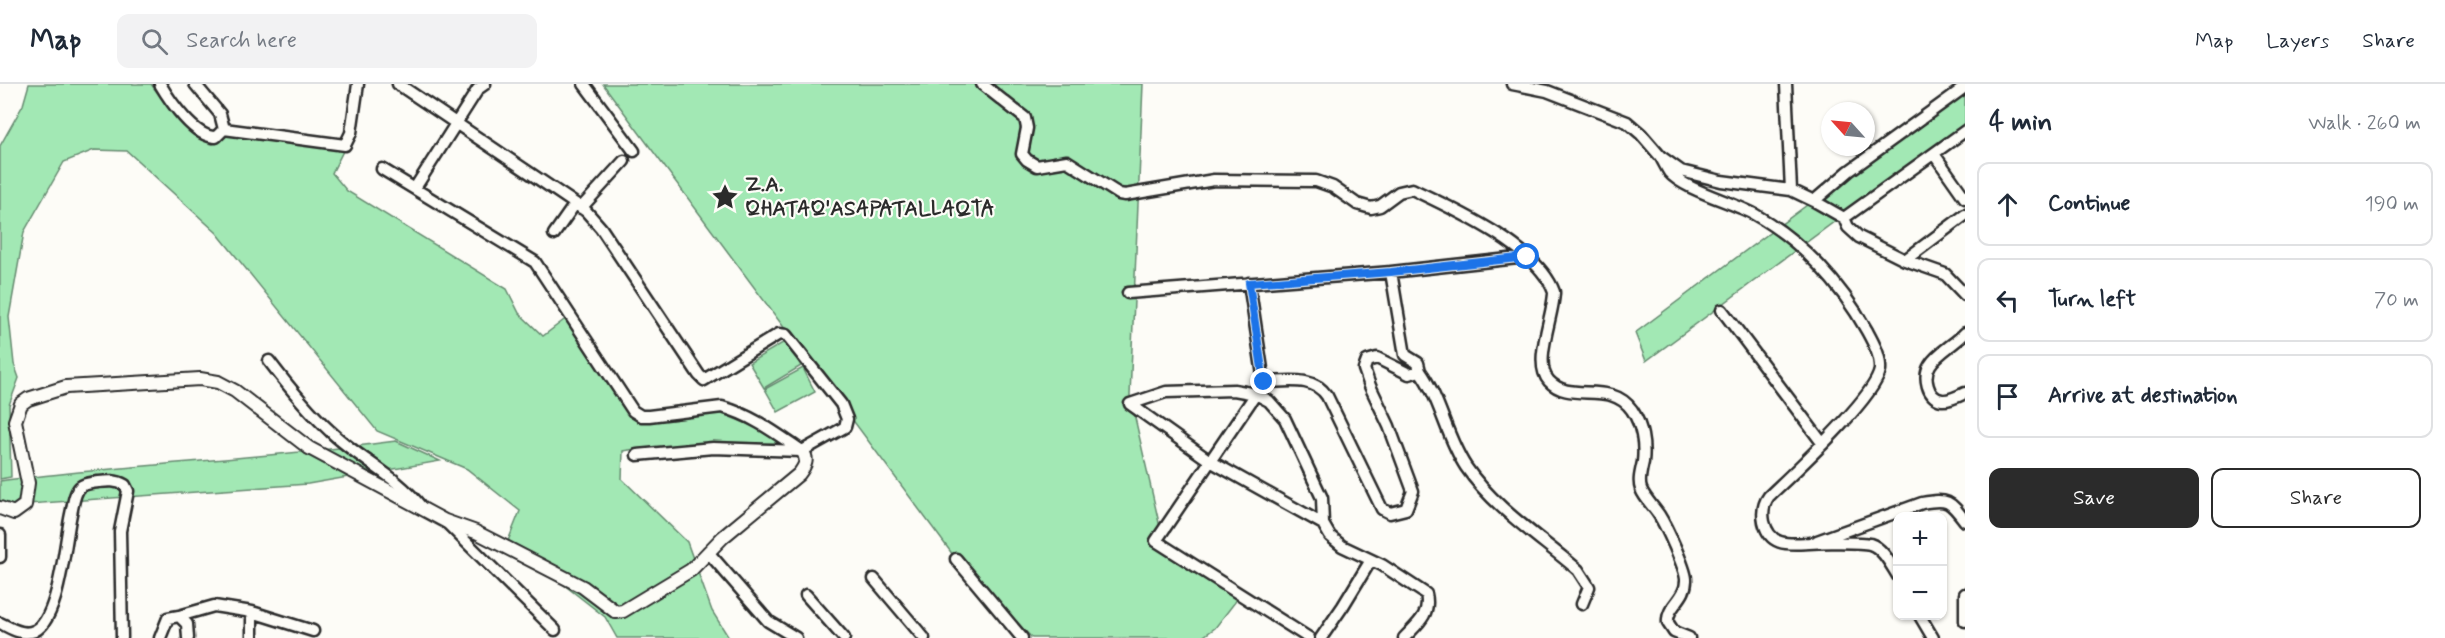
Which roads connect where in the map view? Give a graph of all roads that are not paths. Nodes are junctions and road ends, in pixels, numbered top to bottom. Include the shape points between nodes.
1 (160, 84) edge
2 (195, 84) edge
3 (358, 84) edge
4 (398, 84) edge
5 (485, 84) edge
6 (584, 84) edge
7 (981, 84) edge
8 (1512, 84) edge
9 (1786, 84) edge
10 (1550, 87) edge
11 (1965, 87) edge
12 (455, 123) junction
13 (224, 129) junction
14 (1965, 131) edge
15 (634, 151) dead end
16 (1934, 154) junction
17 (1660, 156) junction
18 (624, 161) dead end
19 (382, 169) dead end
20 (415, 188) junction
21 (1791, 190) junction
22 (1965, 198) edge
23 (1814, 201) junction
24 (578, 206) junction
25 (1965, 215) edge
26 (1844, 218) junction
27 (554, 234) dead end
28 (1527, 257) junction
29 (1905, 260) junction
30 (1391, 272) junction
31 (1249, 283) junction
32 (1128, 293) dead end
33 (1965, 295) edge
34 (1722, 310) dead end
35 (1965, 333) edge
36 (269, 361) dead end
37 (1420, 371) junction
38 (1264, 382) junction
39 (1965, 393) edge
40 (1256, 394) junction
41 (1823, 444) junction
42 (802, 451) junction
43 (637, 455) dead end
44 (1210, 461) junction
45 (0, 508) edge
46 (422, 508) junction
47 (445, 520) junction
48 (1965, 521) edge
49 (1323, 524) junction
50 (0, 535) edge
51 (1811, 543) junction
52 (708, 552) junction
53 (0, 556) edge
54 (956, 559) dead end
55 (1371, 560) junction
56 (1893, 569) edge
57 (874, 579) dead end
58 (1965, 594) edge
59 (806, 595) dead end
60 (1582, 604) dead end
61 (252, 612) junction
62 (178, 616) junction
63 (1923, 620) edge
64 (1965, 621) edge
65 (0, 623) edge
66 (555, 630) dead end
67 (313, 631) dead end
68 (1013, 633) edge
69 (122, 638) edge
70 (160, 638) edge
71 (188, 638) edge
72 (252, 638) edge
73 (796, 638) edge
74 (844, 638) edge
75 (924, 638) edge
76 (1022, 638) edge
77 (1309, 638) edge
78 (1321, 638) edge
79 (1404, 638) edge
80 (1689, 638) edge
81 (1933, 638) edge

1 - 13 street via 184,117 209,137 216,137
2 - 13 street via 220,114
3 - 13 street via 351,133 345,145
4 - 12 street
5 - 12 street
6 - 15 street
7 - 28 street via 1025,118 1028,128 1022,154 1027,159 1037,166 1067,160 1119,194 1214,180 1316,181 1371,208 1412,189 1512,243
8 - 10 street
9 - 21 street
10 - 17 street via 1627,122
11 - 23 street
12 - 20 street
12 - 24 street
14 - 16 street
16 - 22 street
16 - 26 street
17 - 21 street via 1681,171 1721,182
17 - 41 street via 1682,183 1756,215 1800,247 1827,274 1861,321 1876,349 1880,369 1871,389
18 - 24 street
19 - 20 street
20 - 42 street via 535,262 633,411 649,416 722,407 764,425
21 - 23 street
23 - 26 street
24 - 27 street
24 - 42 street via 601,228 704,380 779,334 786,336 841,404 847,419 845,427
25 - 29 street
26 - 29 street via 1859,237
28 - 30 street
28 - 80 street via 1550,281 1554,292 1542,365 1549,382 1563,389 1614,396 1624,401 1639,423 1644,443 1640,488 1660,516 1685,574 1686,587 1670,612 1668,623 1674,632
29 - 33 street via 1945,274
30 - 31 street
30 - 37 street via 1405,355 1418,363
31 - 32 street
31 - 38 street
34 - 41 street
35 - 39 street via 1930,365 1927,377 1928,389 1942,400
36 - 46 street via 331,432 407,490
37 - 38 street via 1409,374 1377,358 1365,365 1365,376 1413,491 1406,510 1390,513 1382,509 1323,389 1308,382
37 - 60 street via 1431,386 1466,467 1508,512 1578,570 1589,587
38 - 40 street
40 - 44 street
40 - 44 street via 1234,390 1166,392 1130,404
40 - 49 street via 1269,401 1285,419 1322,498
41 - 51 street via 1769,496 1763,510 1764,523 1778,543
42 - 43 street via 713,448
42 - 52 street via 806,463 800,474
44 - 49 street
44 - 77 street via 1156,541
45 - 46 street via 14,513 25,505 28,483 15,421 21,404 28,399 66,387 200,378 235,391 309,448
46 - 47 street
47 - 52 street via 487,537 583,587 616,612 691,570
47 - 66 street
48 - 51 street via 1953,505 1938,500
49 - 55 street via 1342,546
50 - 53 street
51 - 56 street via 1869,544 1880,551
52 - 73 street via 768,621
54 - 68 street
55 - 78 street
55 - 79 street via 1426,594 1427,613
57 - 75 street
58 - 64 street
59 - 74 street
61 - 62 street via 214,606
61 - 67 street
61 - 72 street
62 - 70 street via 168,618
62 - 71 street via 187,624
63 - 81 street
65 - 69 street via 30,633 43,626 54,606 76,494 89,483 112,481 128,490 120,531
68 - 76 street

